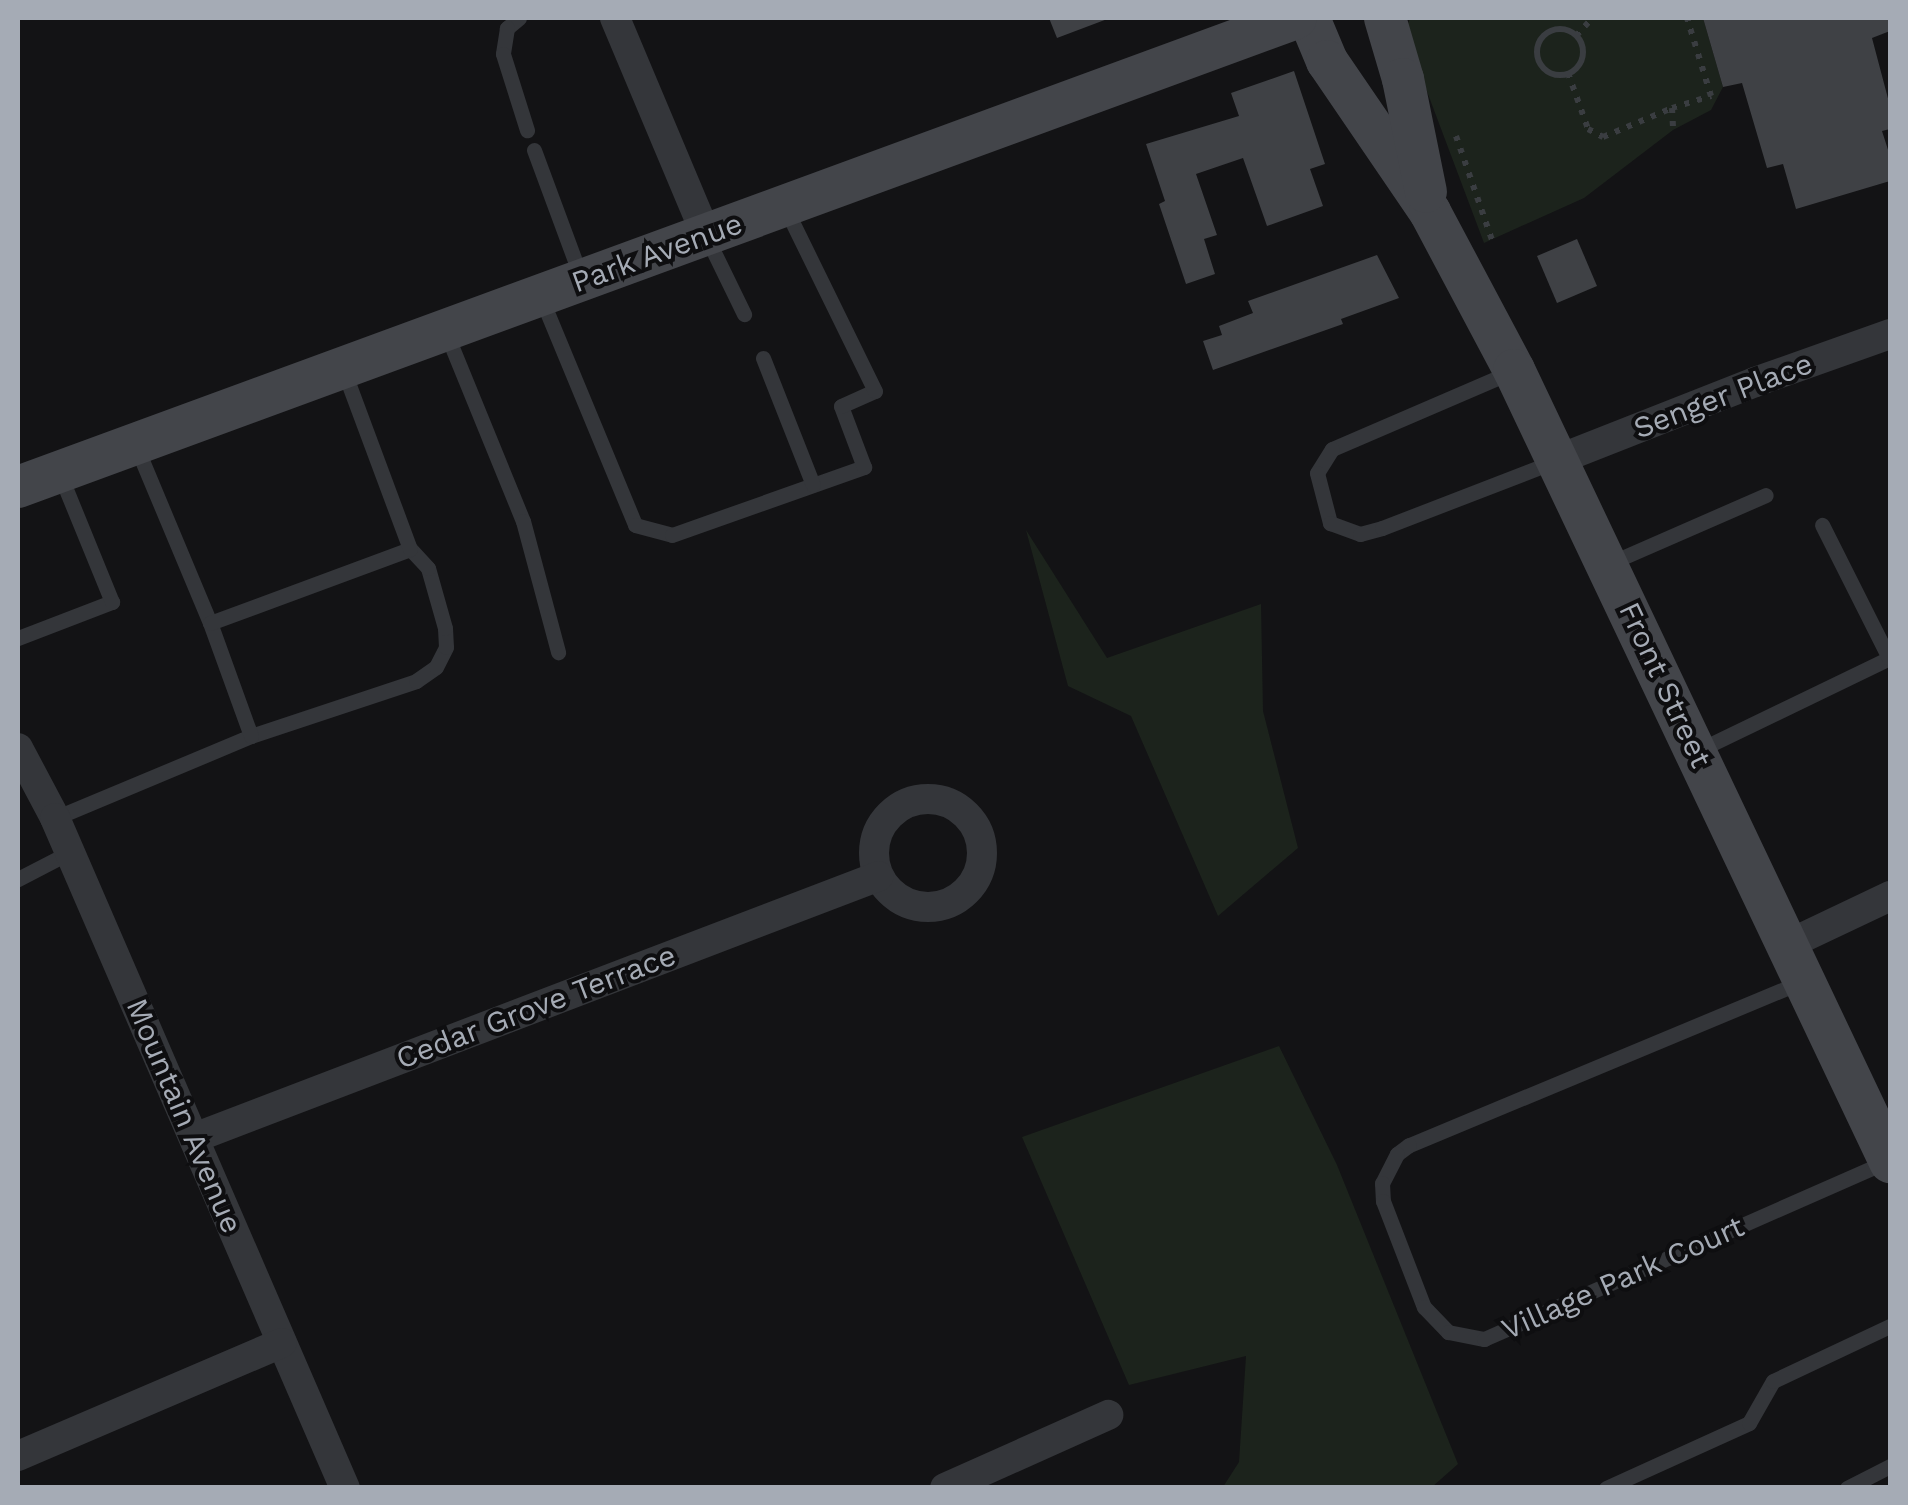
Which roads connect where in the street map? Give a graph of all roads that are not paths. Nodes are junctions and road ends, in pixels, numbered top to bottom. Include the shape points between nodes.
1 (519, 18) edge
2 (616, 18) edge
3 (1296, 18) edge
4 (1309, 18) edge
5 (1384, 18) edge
6 (526, 130) dead end
7 (534, 150) dead end
8 (784, 206) junction
9 (1430, 212) junction
10 (706, 235) junction
11 (582, 281) junction
12 (541, 296) junction
13 (744, 314) dead end
14 (445, 331) junction
15 (1890, 334) edge
16 (763, 358) dead end
17 (343, 368) junction
18 (1514, 370) junction
19 (135, 444) junction
20 (1557, 460) junction
21 (59, 471) junction
22 (813, 484) junction
23 (18, 488) edge
24 (1766, 494) dead end
25 (1822, 525) dead end
26 (410, 549) junction
27 (1608, 564) junction
28 (210, 623) junction
29 (18, 638) edge
30 (558, 652) dead end
31 (252, 736) junction
32 (18, 748) edge
33 (1696, 752) junction
34 (55, 818) junction
35 (70, 852) junction
36 (879, 876) dead end
37 (18, 879) edge
38 (1890, 896) edge
39 (1796, 962) junction
40 (194, 1138) junction
41 (1890, 1161) edge
42 (1890, 1326) edge
43 (282, 1343) junction
44 (1108, 1415) dead end
45 (18, 1456) edge
46 (1890, 1466) edge
47 (344, 1488) edge
48 (945, 1488) edge
49 (1606, 1488) edge
50 (1847, 1488) edge

1 - 6 lane via 507,28 503,54
2 - 10 street
3 - 8 street, Park Avenue
4 - 9 street, Front Street via 1327,61
5 - 9 street, Front Street
7 - 11 lane
8 - 10 street, Park Avenue
8 - 22 lane via 875,391 841,406 864,467
9 - 18 street, Front Street
10 - 11 street, Park Avenue
10 - 13 lane
11 - 12 street, Park Avenue
12 - 14 street, Park Avenue
12 - 22 lane via 635,525 672,534
14 - 17 street, Park Avenue
14 - 30 lane via 523,521
15 - 20 street, Senger Place
16 - 22 lane
17 - 19 street, Park Avenue
17 - 26 lane
18 - 20 street, Front Street
18 - 20 lane via 1332,449 1317,473 1330,523 1360,534 1382,528
19 - 21 street, Park Avenue
19 - 28 lane
20 - 27 street, Front Street
21 - 23 street, Park Avenue
21 - 29 lane via 112,602
24 - 27 lane
25 - 33 lane via 1890,658
26 - 28 lane
26 - 31 lane via 428,568 446,628 436,666 416,681
27 - 33 street, Front Street
28 - 31 lane
31 - 34 lane
32 - 34 street, Mountain Avenue
33 - 39 street, Front Street
34 - 35 street, Mountain Avenue
35 - 37 lane
35 - 40 street, Mountain Avenue
36 - 40 street, Cedar Grove Terrace
38 - 39 street
39 - 41 street, Front Street
39 - 41 lane, Village Park Court via 1397,1154 1382,1184 1383,1201 1424,1307 1448,1332 1484,1339
40 - 43 street, Mountain Avenue
42 - 49 lane via 1773,1381 1749,1423
43 - 45 street
43 - 47 street, Mountain Avenue
44 - 48 street
46 - 50 lane

